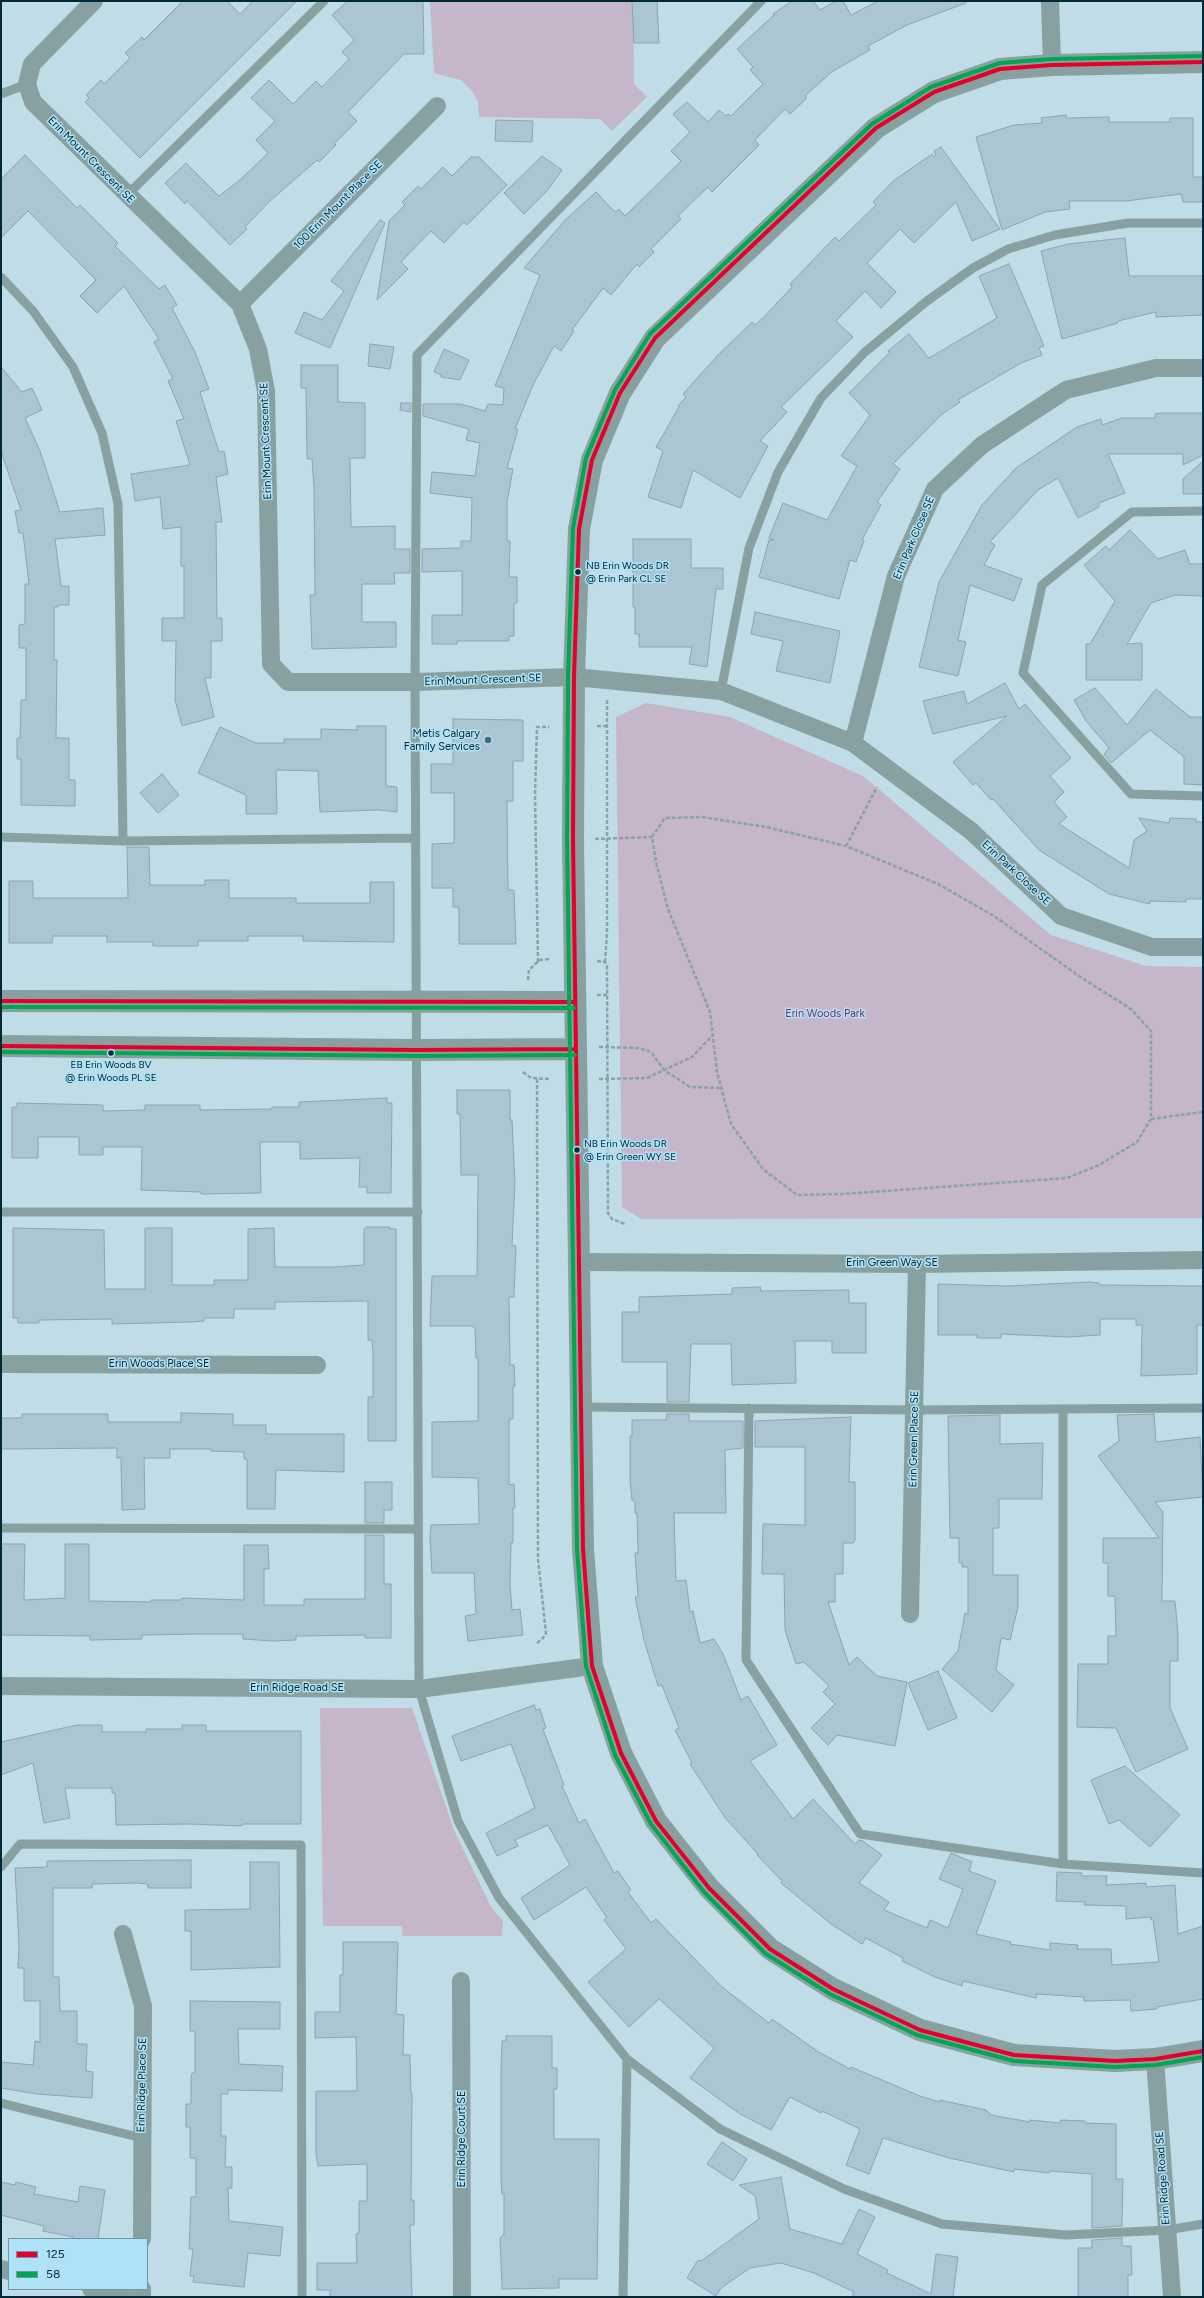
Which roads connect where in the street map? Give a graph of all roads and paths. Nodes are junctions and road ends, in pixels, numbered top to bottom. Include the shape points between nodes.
1 (94, 1) edge
2 (324, 1) edge
3 (761, 1) edge
4 (1050, 1) edge
5 (1203, 62) edge
6 (1052, 65) junction
7 (27, 84) junction
8 (1, 94) edge
9 (437, 106) dead end
10 (127, 195) junction
11 (1203, 223) edge
12 (1, 277) edge
13 (240, 304) junction
14 (1203, 368) edge
15 (1203, 511) edge
16 (574, 677) junction
17 (608, 680) junction
18 (415, 682) junction
19 (721, 691) junction
20 (550, 727) dead end
21 (853, 743) junction
22 (886, 767) junction
23 (1203, 796) edge
24 (1, 836) edge
25 (652, 837) junction
26 (415, 838) junction
27 (607, 838) junction
28 (573, 839) junction
29 (123, 841) junction
30 (846, 846) junction
31 (1203, 947) edge
32 (550, 960) dead end
33 (592, 961) dead end
34 (538, 962) junction
35 (605, 962) junction
36 (527, 984) dead end
37 (1, 1001) edge
38 (574, 1002) junction
39 (416, 1003) junction
40 (713, 1035) junction
41 (1, 1046) edge
42 (607, 1046) junction
43 (575, 1049) junction
44 (416, 1050) junction
45 (664, 1070) junction
46 (537, 1078) dead end
47 (607, 1078) junction
48 (593, 1079) dead end
49 (721, 1088) junction
50 (1203, 1112) edge
51 (1151, 1119) junction
52 (1, 1212) edge
53 (418, 1212) junction
54 (625, 1224) dead end
55 (1203, 1260) edge
56 (580, 1262) junction
57 (917, 1264) junction
58 (1, 1364) edge
59 (317, 1365) dead end
60 (582, 1407) junction
61 (749, 1408) junction
62 (1203, 1408) edge
63 (1063, 1409) junction
64 (914, 1410) junction
65 (1, 1528) edge
66 (417, 1529) junction
67 (910, 1614) dead end
68 (537, 1643) dead end
69 (592, 1666) junction
70 (1, 1686) edge
71 (419, 1689) junction
72 (1063, 1864) junction
73 (1, 1867) edge
74 (1203, 1873) edge
75 (123, 1934) dead end
76 (461, 1981) dead end
77 (1203, 2051) edge
78 (626, 2059) junction
79 (1155, 2059) junction
80 (1, 2104) edge
81 (142, 2138) junction
82 (1203, 2224) edge
83 (1167, 2230) junction
84 (142, 2238) edge
85 (96, 2290) edge
86 (127, 2297) edge
87 (302, 2297) edge
88 (462, 2297) edge
89 (623, 2297) edge
90 (1172, 2297) edge

1 - 7 street via 32,64
2 - 10 lane
3 - 18 lane via 417,355
4 - 6 street
5 - 6 street
6 - 16 street via 1000,69 934,92 876,128 655,338 620,393 592,460 578,529
7 - 8 lane
7 - 10 street, Erin Mount Crescent SE via 33,102
9 - 13 street, 100 Erin Mount Place SE
10 - 13 street, Erin Mount Crescent SE
11 - 19 lane via 1128,223 1055,235 1008,250 967,272 865,352 821,398 778,472 749,548
12 - 29 lane via 33,311 73,367 102,432 118,504
13 - 18 street, Erin Mount Crescent SE via 258,349 266,391 271,664 288,682
14 - 21 street, Erin Park Close SE via 1156,368 1066,390 982,445 935,489 896,576
15 - 23 lane via 1132,512 1042,585 1023,673 1130,794
16 - 17 street, Erin Park Close SE
16 - 18 street, Erin Mount Crescent SE
16 - 28 street
17 - 19 street, Erin Park Close SE
17 - 27 path
18 - 26 lane
19 - 21 street, Erin Park Close SE
20 - 34 path via 537,727 535,795
21 - 22 street, Erin Park Close SE
22 - 30 path via 866,811
22 - 31 street, Erin Park Close SE via 971,831 1061,916 1152,947
24 - 29 lane
25 - 27 path
25 - 30 path via 665,818 702,817 766,827
25 - 40 path via 668,909 710,1012
26 - 29 lane
26 - 39 lane
27 - 28 path
27 - 35 path
28 - 38 street
30 - 51 path via 938,884 994,916 1131,1009 1151,1031
32 - 34 path
33 - 35 path
34 - 36 path via 529,970
35 - 42 path
37 - 39 street
38 - 39 street
38 - 43 street
39 - 44 lane
40 - 45 path via 692,1057
40 - 49 path
41 - 44 street
42 - 43 path
42 - 45 path via 638,1048 651,1052
42 - 47 path
43 - 44 street
43 - 56 street
44 - 53 lane
45 - 47 path via 647,1078
45 - 49 path via 690,1087
46 - 68 path via 538,1559 546,1633
47 - 48 path
47 - 54 path via 608,1213 612,1219
49 - 51 path via 731,1124 763,1169 797,1195 1067,1178 1099,1165 1137,1142
50 - 51 path
52 - 53 lane
53 - 66 lane
55 - 57 street, Erin Green Way SE
56 - 57 street, Erin Green Way SE
56 - 60 street
57 - 64 street, Erin Green Place SE
58 - 59 street, Erin Woods Place SE
60 - 61 lane
60 - 69 street via 583,1549
61 - 64 lane
61 - 72 lane via 746,1660 860,1834
62 - 63 lane
63 - 64 lane
63 - 72 lane
64 - 67 street, Erin Green Place SE
65 - 66 lane
66 - 71 lane
69 - 71 street, Erin Ridge Road SE
69 - 79 street via 621,1753 656,1820 709,1888 770,1949 833,1989 920,2030 1014,2055 1115,2061
70 - 71 street, Erin Ridge Road SE
71 - 78 lane via 458,1820 499,1898
72 - 74 lane
73 - 87 lane via 20,1844 301,1845
75 - 81 street, Erin Ridge Place SE via 143,2006
76 - 88 street, Erin Ridge Court SE
77 - 79 street
78 - 83 lane via 720,2129 844,2189 942,2224 1066,2235
78 - 89 lane
79 - 83 street, Erin Ridge Road SE
80 - 81 lane
81 - 84 street, Erin Ridge Place SE
82 - 83 lane
83 - 90 street, Erin Ridge Road SE
85 - 86 street

